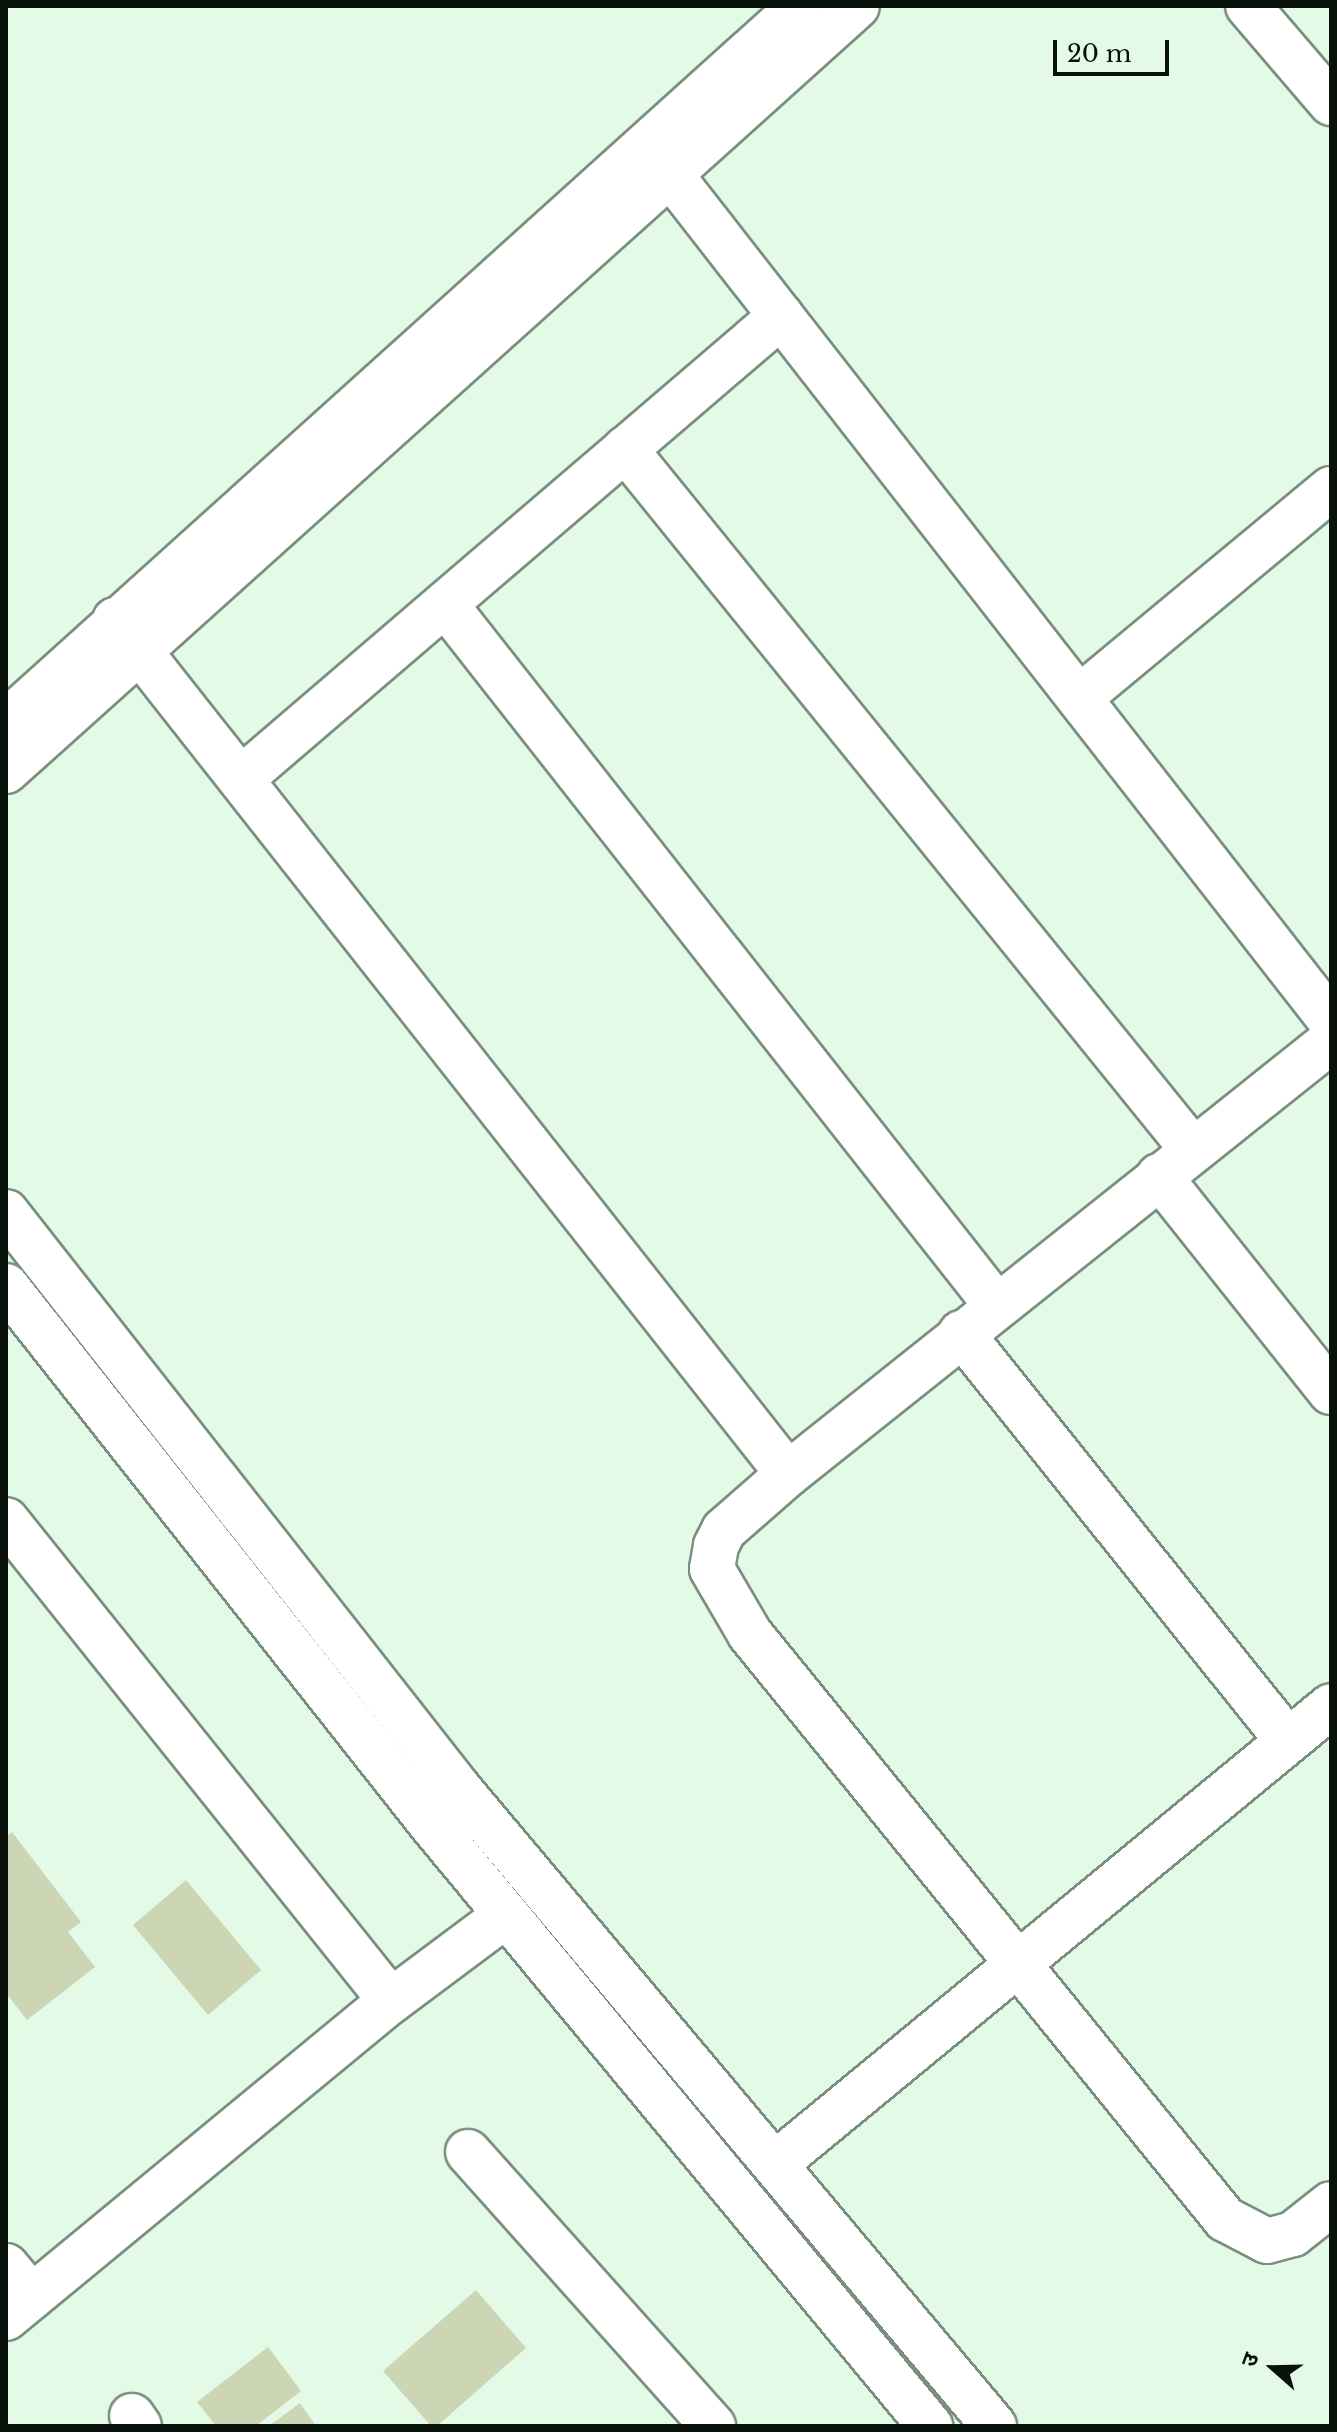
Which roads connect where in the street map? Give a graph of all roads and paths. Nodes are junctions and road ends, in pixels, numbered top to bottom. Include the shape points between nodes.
1 (800, 6) edge
2 (857, 6) edge
3 (1248, 6) edge
4 (1331, 103) edge
5 (670, 174) junction
6 (781, 316) junction
7 (625, 449) junction
8 (1331, 489) edge
9 (445, 604) junction
10 (128, 634) junction
11 (1079, 698) junction
12 (6, 722) edge
13 (6, 771) edge
14 (242, 778) junction
15 (1331, 1021) edge
16 (1331, 1041) edge
17 (1193, 1150) junction
18 (1159, 1176) junction
19 (6, 1212) edge
20 (6, 1286) edge
21 (996, 1305) junction
22 (961, 1333) junction
23 (1331, 1392) edge
24 (788, 1474) junction
25 (6, 1520) edge
26 (1331, 1706) edge
27 (1288, 1741) junction
28 (538, 1883) junction
29 (506, 1915) junction
30 (1018, 1964) junction
31 (391, 2001) junction
32 (468, 2152) dead end
33 (775, 2164) junction
34 (1331, 2204) edge
35 (15, 2294) edge
36 (992, 2425) edge
37 (713, 2426) edge
38 (930, 2426) edge

1 - 10 street
2 - 5 street
3 - 4 street
5 - 6 street
5 - 10 street
6 - 7 street
6 - 11 street
7 - 9 street
7 - 17 street
8 - 11 street
9 - 14 street
9 - 21 street
10 - 12 street
10 - 13 street
10 - 14 street
11 - 15 street
14 - 24 street
16 - 17 street
17 - 18 street
18 - 21 street
18 - 23 street
19 - 28 street
20 - 29 street
21 - 22 street
22 - 24 street
22 - 27 street
24 - 30 street via 724,1530 712,1569 720,1590
25 - 31 street
26 - 27 street
27 - 30 street
28 - 29 street
28 - 33 street
29 - 31 street
29 - 38 street
30 - 33 street
30 - 34 street via 1225,2219 1267,2241 1293,2234
31 - 35 street
32 - 37 street
33 - 36 street

